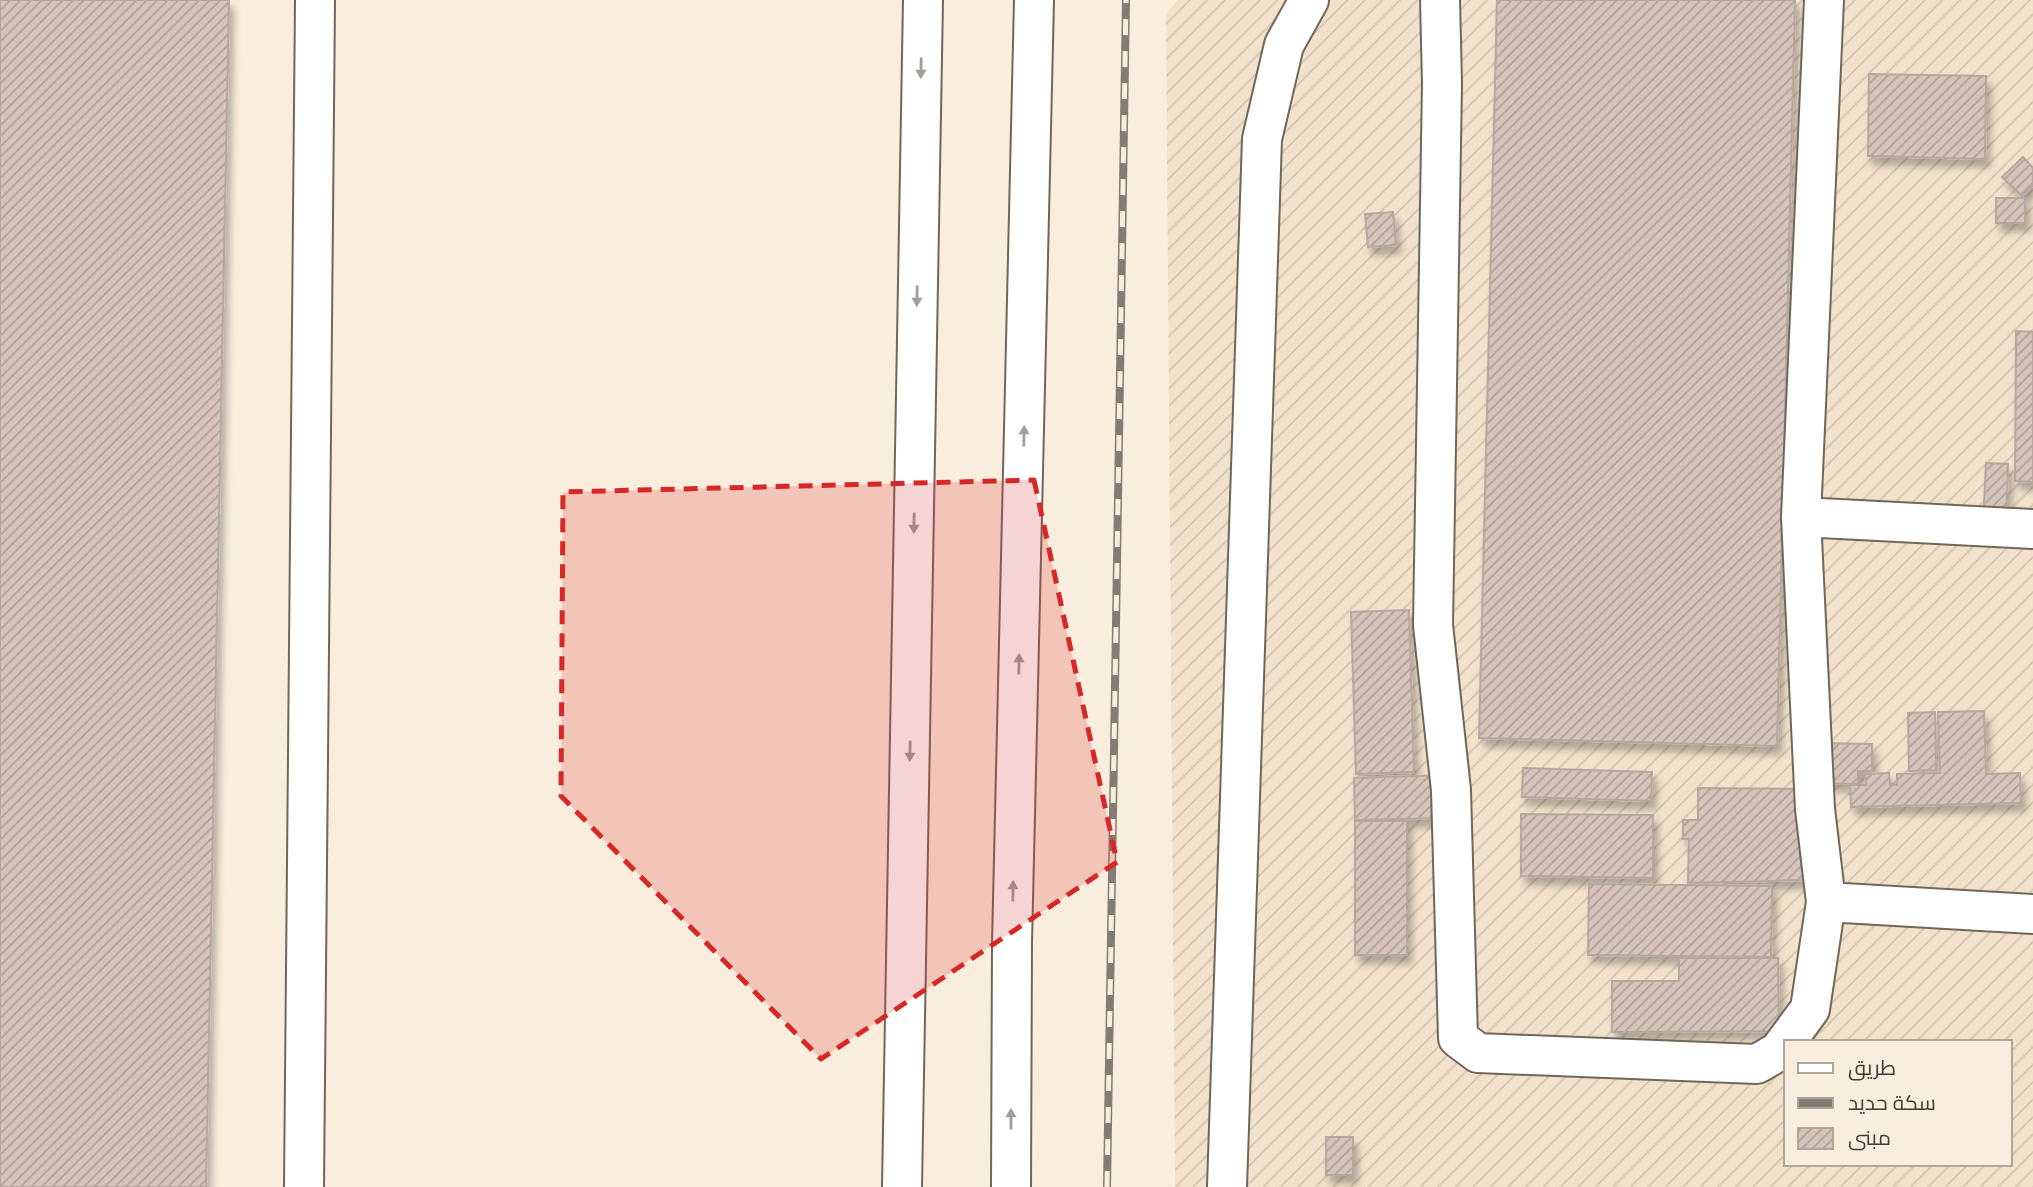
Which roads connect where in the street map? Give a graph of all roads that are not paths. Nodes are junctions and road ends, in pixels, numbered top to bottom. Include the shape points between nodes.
1 (315, 0) edge
2 (923, 0) edge
3 (1034, 0) edge
4 (1309, 0) edge
5 (1440, 0) edge
6 (1824, 0) edge
7 (1801, 517) junction
8 (2033, 529) edge
9 (1826, 902) junction
10 (2033, 914) edge
11 (1787, 1040) edge
12 (1784, 1044) edge
13 (303, 1187) edge
14 (902, 1187) edge
15 (1011, 1187) edge
16 (1227, 1187) edge

1 - 13 street
2 -> 14 street
15 -> 3 street
4 - 16 street via 1284,45 1262,139
5 - 12 street via 1433,625 1451,790 1458,1038 1478,1053 1757,1064
6 - 7 street
7 - 8 street
7 - 9 street via 1815,809
9 - 10 street
9 - 11 street via 1810,1009

